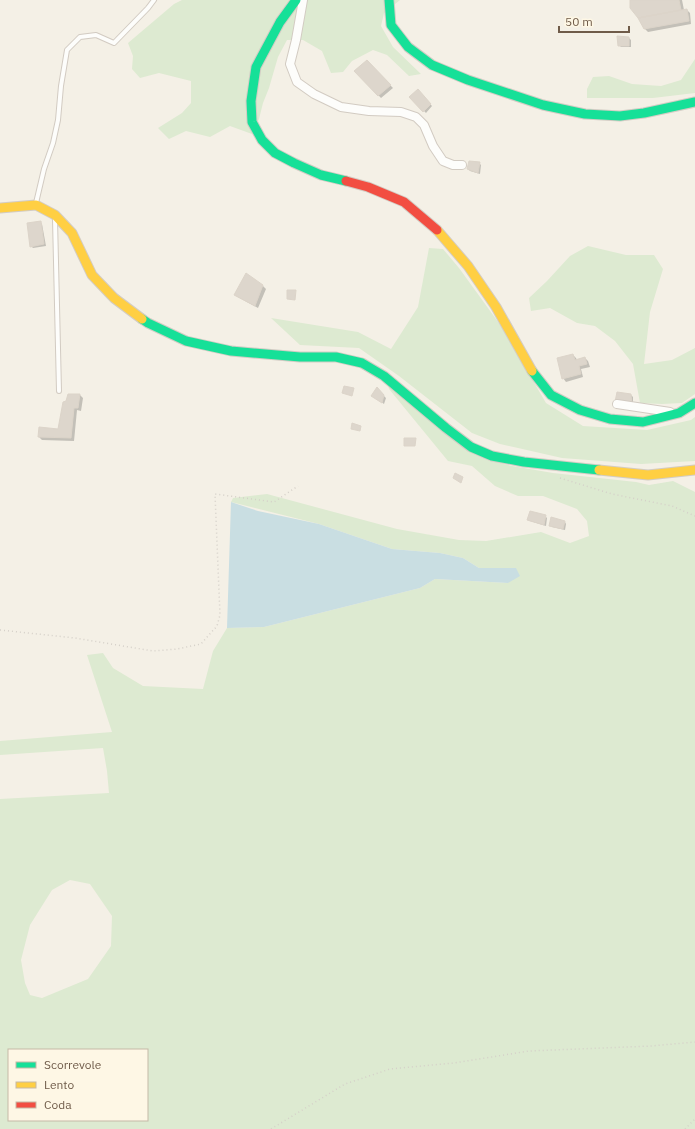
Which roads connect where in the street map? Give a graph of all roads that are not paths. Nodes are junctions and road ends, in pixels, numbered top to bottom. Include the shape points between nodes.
1 (154, 0) edge
2 (296, 0) edge
3 (304, 0) edge
4 (389, 0) edge
5 (695, 102) edge
6 (462, 165) dead end
7 (36, 205) junction
8 (0, 208) edge
9 (55, 215) junction
10 (59, 392) dead end
11 (617, 404) dead end
12 (695, 404) edge
13 (679, 413) junction
14 (695, 470) edge

1 - 7 lane via 114,43 96,35 80,37 67,50 54,143 44,168
2 - 13 main road via 280,22 256,67 251,101 252,122 262,140 276,153 307,169 368,187 404,202 435,227 468,266 492,301 533,373 551,395 580,410 610,419 643,422
3 - 6 street via 290,64 296,82 341,107 401,112 416,117 424,125 443,161
4 - 5 main road via 391,25 408,47 432,65 543,105 585,114 620,116
7 - 8 main road
7 - 9 main road
9 - 10 lane
9 - 14 main road via 72,233 92,275 114,298 148,323 186,341 231,351 300,357 336,357 362,363 384,376 471,447 492,456 524,462 648,475
11 - 13 street
12 - 13 main road

